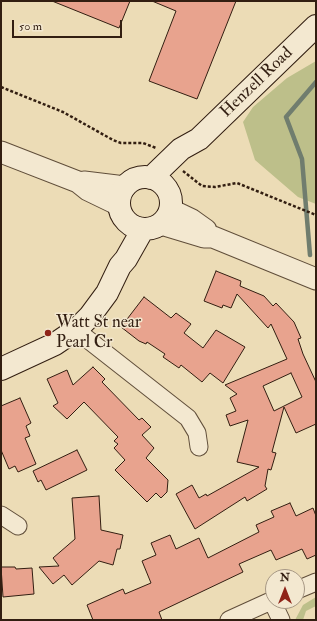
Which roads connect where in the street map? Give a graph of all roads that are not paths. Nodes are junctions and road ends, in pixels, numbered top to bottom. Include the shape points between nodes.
1 (316, 26) edge
2 (1, 152) edge
3 (158, 182) junction
4 (141, 213) junction
5 (316, 279) edge
6 (77, 329) junction
7 (1, 369) edge
8 (199, 447) dead end
9 (1, 514) edge
10 (18, 526) dead end
11 (316, 582) edge
12 (305, 587) edge
13 (265, 604) edge
14 (276, 609) edge
15 (229, 620) edge
16 (281, 620) edge

1 - 3 main road, Henzell Road via 199,139 182,149
2 - 4 street via 78,182
3 - 4 main road via 171,198
3 - 4 main road via 137,179
4 - 5 street via 204,237 213,237
4 - 6 main road via 121,245 120,266 103,299
6 - 7 main road via 50,346
6 - 8 street via 188,418 197,433
9 - 10 street
11 - 12 street
13 - 15 street
14 - 16 street

